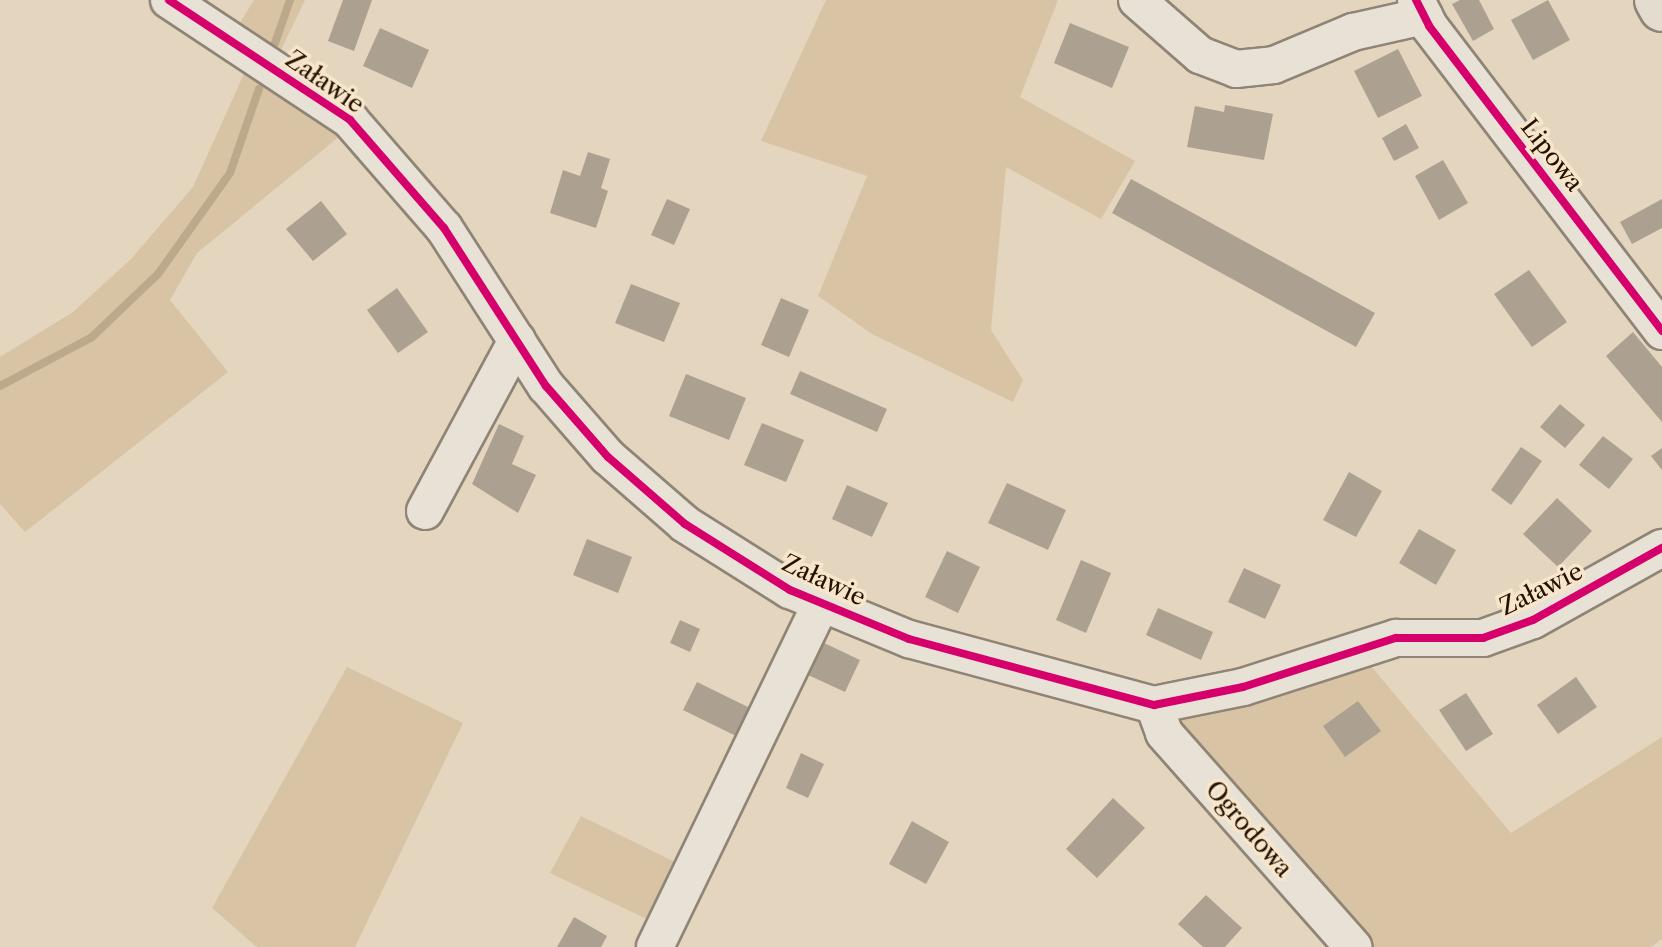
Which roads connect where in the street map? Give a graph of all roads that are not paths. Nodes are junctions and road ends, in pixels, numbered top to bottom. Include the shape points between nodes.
1 (169, 0) edge
2 (1137, 0) edge
3 (1657, 0) edge
4 (1420, 8) edge
5 (1662, 9) edge
6 (1662, 331) edge
7 (517, 340) junction
8 (425, 511) dead end
9 (1662, 548) edge
10 (821, 603) junction
11 (1154, 705) junction
12 (655, 947) edge
13 (1353, 947) edge

1 - 7 street, Załawie via 350,120 444,228
2 - 4 street, Lipowa via 1200,55 1236,69 1274,65
3 - 5 main road
4 - 6 street, Lipowa
7 - 8 street
7 - 10 street, Załawie via 546,386 608,457 685,524 790,590
9 - 11 street, Załawie via 1533,620 1483,638 1396,638 1243,687
10 - 11 street, Załawie via 909,639
10 - 12 street
11 - 13 street, Ogrodowa via 1164,733

